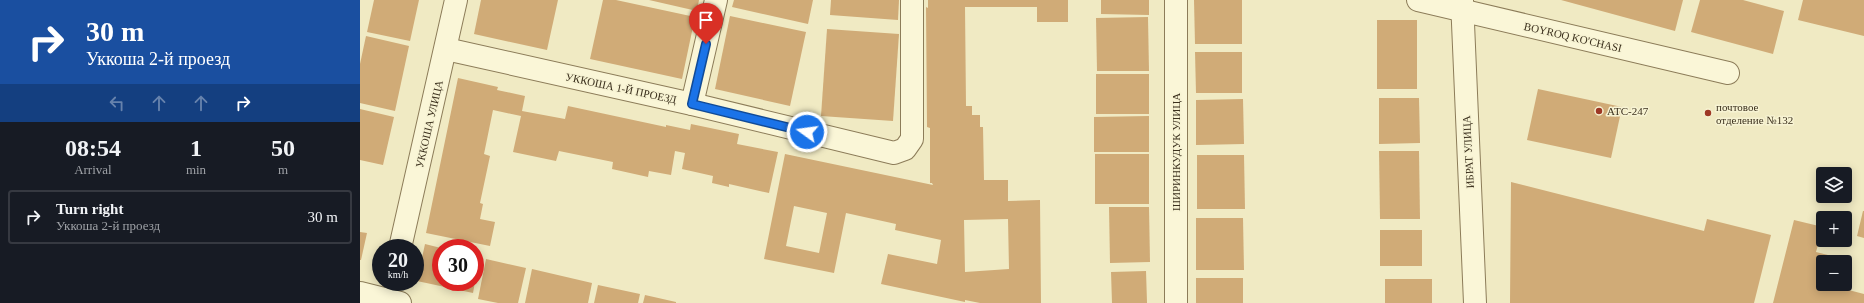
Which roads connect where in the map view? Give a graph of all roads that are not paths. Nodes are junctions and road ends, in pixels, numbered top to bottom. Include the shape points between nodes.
1 (456, 0) edge
2 (716, 0) edge
3 (912, 0) edge
4 (1176, 0) edge
5 (1418, 0) edge
6 (1462, 5) edge
7 (446, 50) junction
8 (1728, 73) dead end
9 (692, 104) junction
10 (402, 239) edge
11 (360, 293) edge
12 (392, 297) edge
13 (1176, 303) edge
14 (1475, 303) edge

1 - 7 street, УККОША УЛИЦА
2 - 9 street
3 - 9 street, УККОША 1-Й ПРОЕЗД via 912,139 905,149 894,153
4 - 13 street, ШИРИНКУДУК УЛИЦА
5 - 6 street, BOYROQ KO'CHASI
6 - 8 street, BOYROQ KO'CHASI
6 - 14 street, ИБРАТ УЛИЦА
7 - 9 street, УККОША 1-Й ПРОЕЗД
7 - 10 street, УККОША УЛИЦА
11 - 12 street

